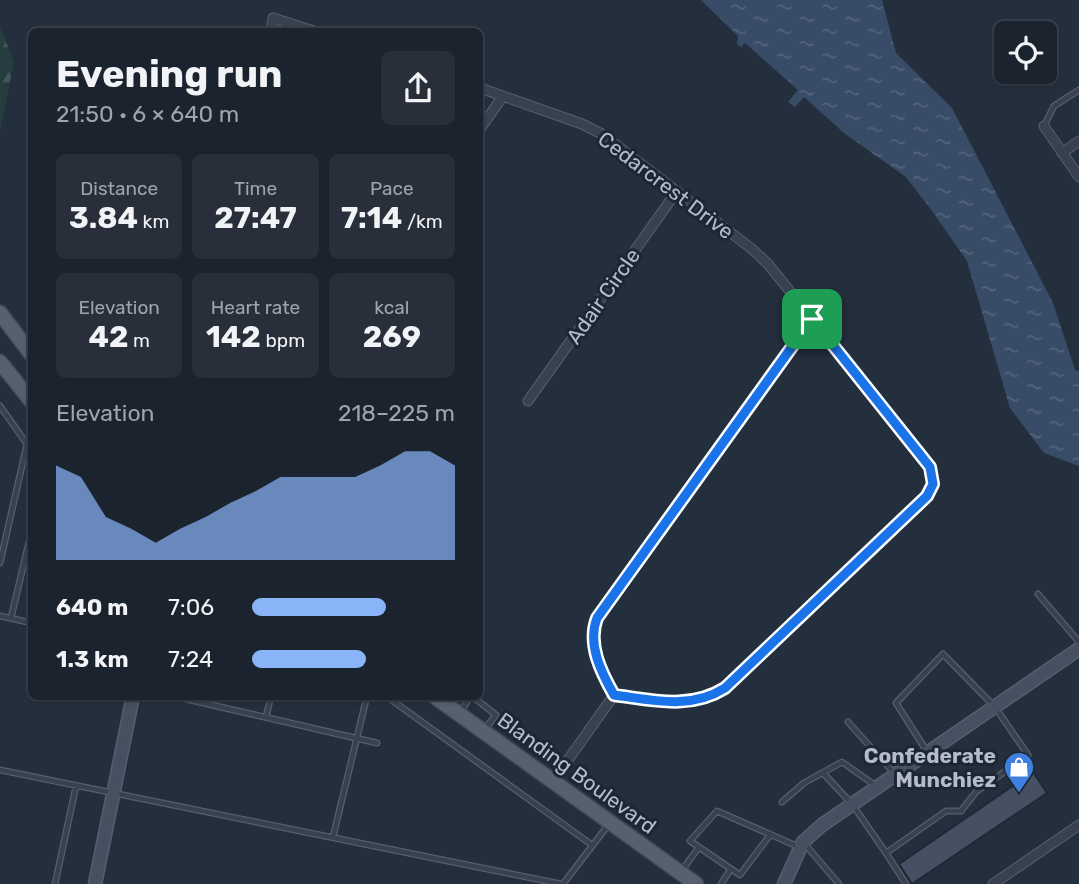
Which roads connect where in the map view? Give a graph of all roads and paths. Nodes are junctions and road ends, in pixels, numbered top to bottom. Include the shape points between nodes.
1 (272, 28) edge
2 (304, 28) edge
3 (483, 89) edge
4 (1079, 90) edge
5 (503, 96) junction
6 (483, 124) edge
7 (1044, 126) joint
8 (1079, 141) edge
9 (1062, 153) junction
10 (1079, 177) edge
11 (677, 191) junction
12 (0, 313) edge
13 (812, 319) junction
14 (28, 350) edge
15 (0, 362) edge
16 (28, 397) edge
17 (528, 401) dead end
18 (0, 406) edge
19 (28, 546) edge
20 (0, 563) edge
21 (1038, 594) dead end
22 (0, 616) edge
23 (11, 618) junction
24 (28, 622) edge
25 (1079, 642) edge
26 (1079, 649) edge
27 (614, 695) junction
28 (132, 700) edge
29 (191, 700) edge
30 (270, 700) edge
31 (366, 700) edge
32 (438, 700) edge
33 (469, 700) edge
34 (477, 700) edge
35 (393, 701) dead end
36 (995, 707) junction
37 (459, 715) junction
38 (266, 717) junction
39 (848, 722) dead end
40 (483, 732) junction
41 (355, 738) junction
42 (377, 743) dead end
43 (928, 752) junction
44 (0, 770) edge
45 (823, 773) junction
46 (895, 774) junction
47 (553, 781) junction
48 (76, 786) junction
49 (877, 787) junction
50 (113, 793) junction
51 (782, 803) dead end
52 (852, 804) junction
53 (610, 822) junction
54 (1079, 825) edge
55 (770, 835) junction
56 (333, 837) junction
57 (592, 845) junction
58 (801, 845) junction
59 (699, 847) junction
60 (886, 853) junction
61 (731, 869) junction
62 (681, 873) junction
63 (55, 884) edge
64 (94, 884) edge
65 (562, 884) edge
66 (696, 884) edge
67 (721, 884) edge
68 (784, 884) edge
69 (839, 884) edge
70 (906, 884) edge
71 (993, 884) edge

1 - 2 street via 273,18
3 - 5 street, Cedarcrest Drive
4 - 7 lane via 1054,106
5 - 6 street
5 - 11 street, Cedarcrest Drive via 602,134
7 - 9 street
8 - 9 street
9 - 10 street
11 - 13 street, Cedarcrest Drive via 768,264
11 - 17 street, Adair Circle
12 - 14 main road
13 - 27 street via 597,618 594,649
13 - 27 street, Cedarcrest Drive via 930,467 933,484 927,496 713,696 682,703
15 - 16 main road
18 - 20 lane via 27,444
19 - 23 lane
21 - 25 lane
22 - 23 lane
23 - 24 lane
26 - 36 street
27 - 47 street
28 - 50 street
29 - 38 lane
30 - 38 lane
31 - 41 lane
32 - 37 main road, Blanding Boulevard
33 - 37 lane
34 - 40 lane via 496,715
35 - 57 lane
36 - 43 street
36 - 43 lane via 943,654 896,703
36 - 60 lane via 1028,755 976,792 961,811 946,811
37 - 40 main road, Blanding Boulevard
38 - 41 lane
39 - 46 lane
40 - 47 main road, Blanding Boulevard
41 - 42 lane
41 - 56 lane
43 - 46 street
44 - 48 lane
45 - 49 lane via 842,762
45 - 51 lane
45 - 52 lane
46 - 49 street
47 - 53 main road, Blanding Boulevard
48 - 50 lane
48 - 63 lane
49 - 52 street
50 - 56 lane
50 - 64 street
52 - 58 street
52 - 60 lane
53 - 57 lane
53 - 62 main road, Blanding Boulevard
54 - 71 street
55 - 58 lane
55 - 59 lane via 716,811 690,841
55 - 61 lane via 740,875
56 - 65 lane
57 - 65 lane
58 - 68 street
58 - 69 lane
59 - 61 lane
59 - 62 lane
60 - 70 lane
61 - 67 lane
62 - 66 main road, Blanding Boulevard

